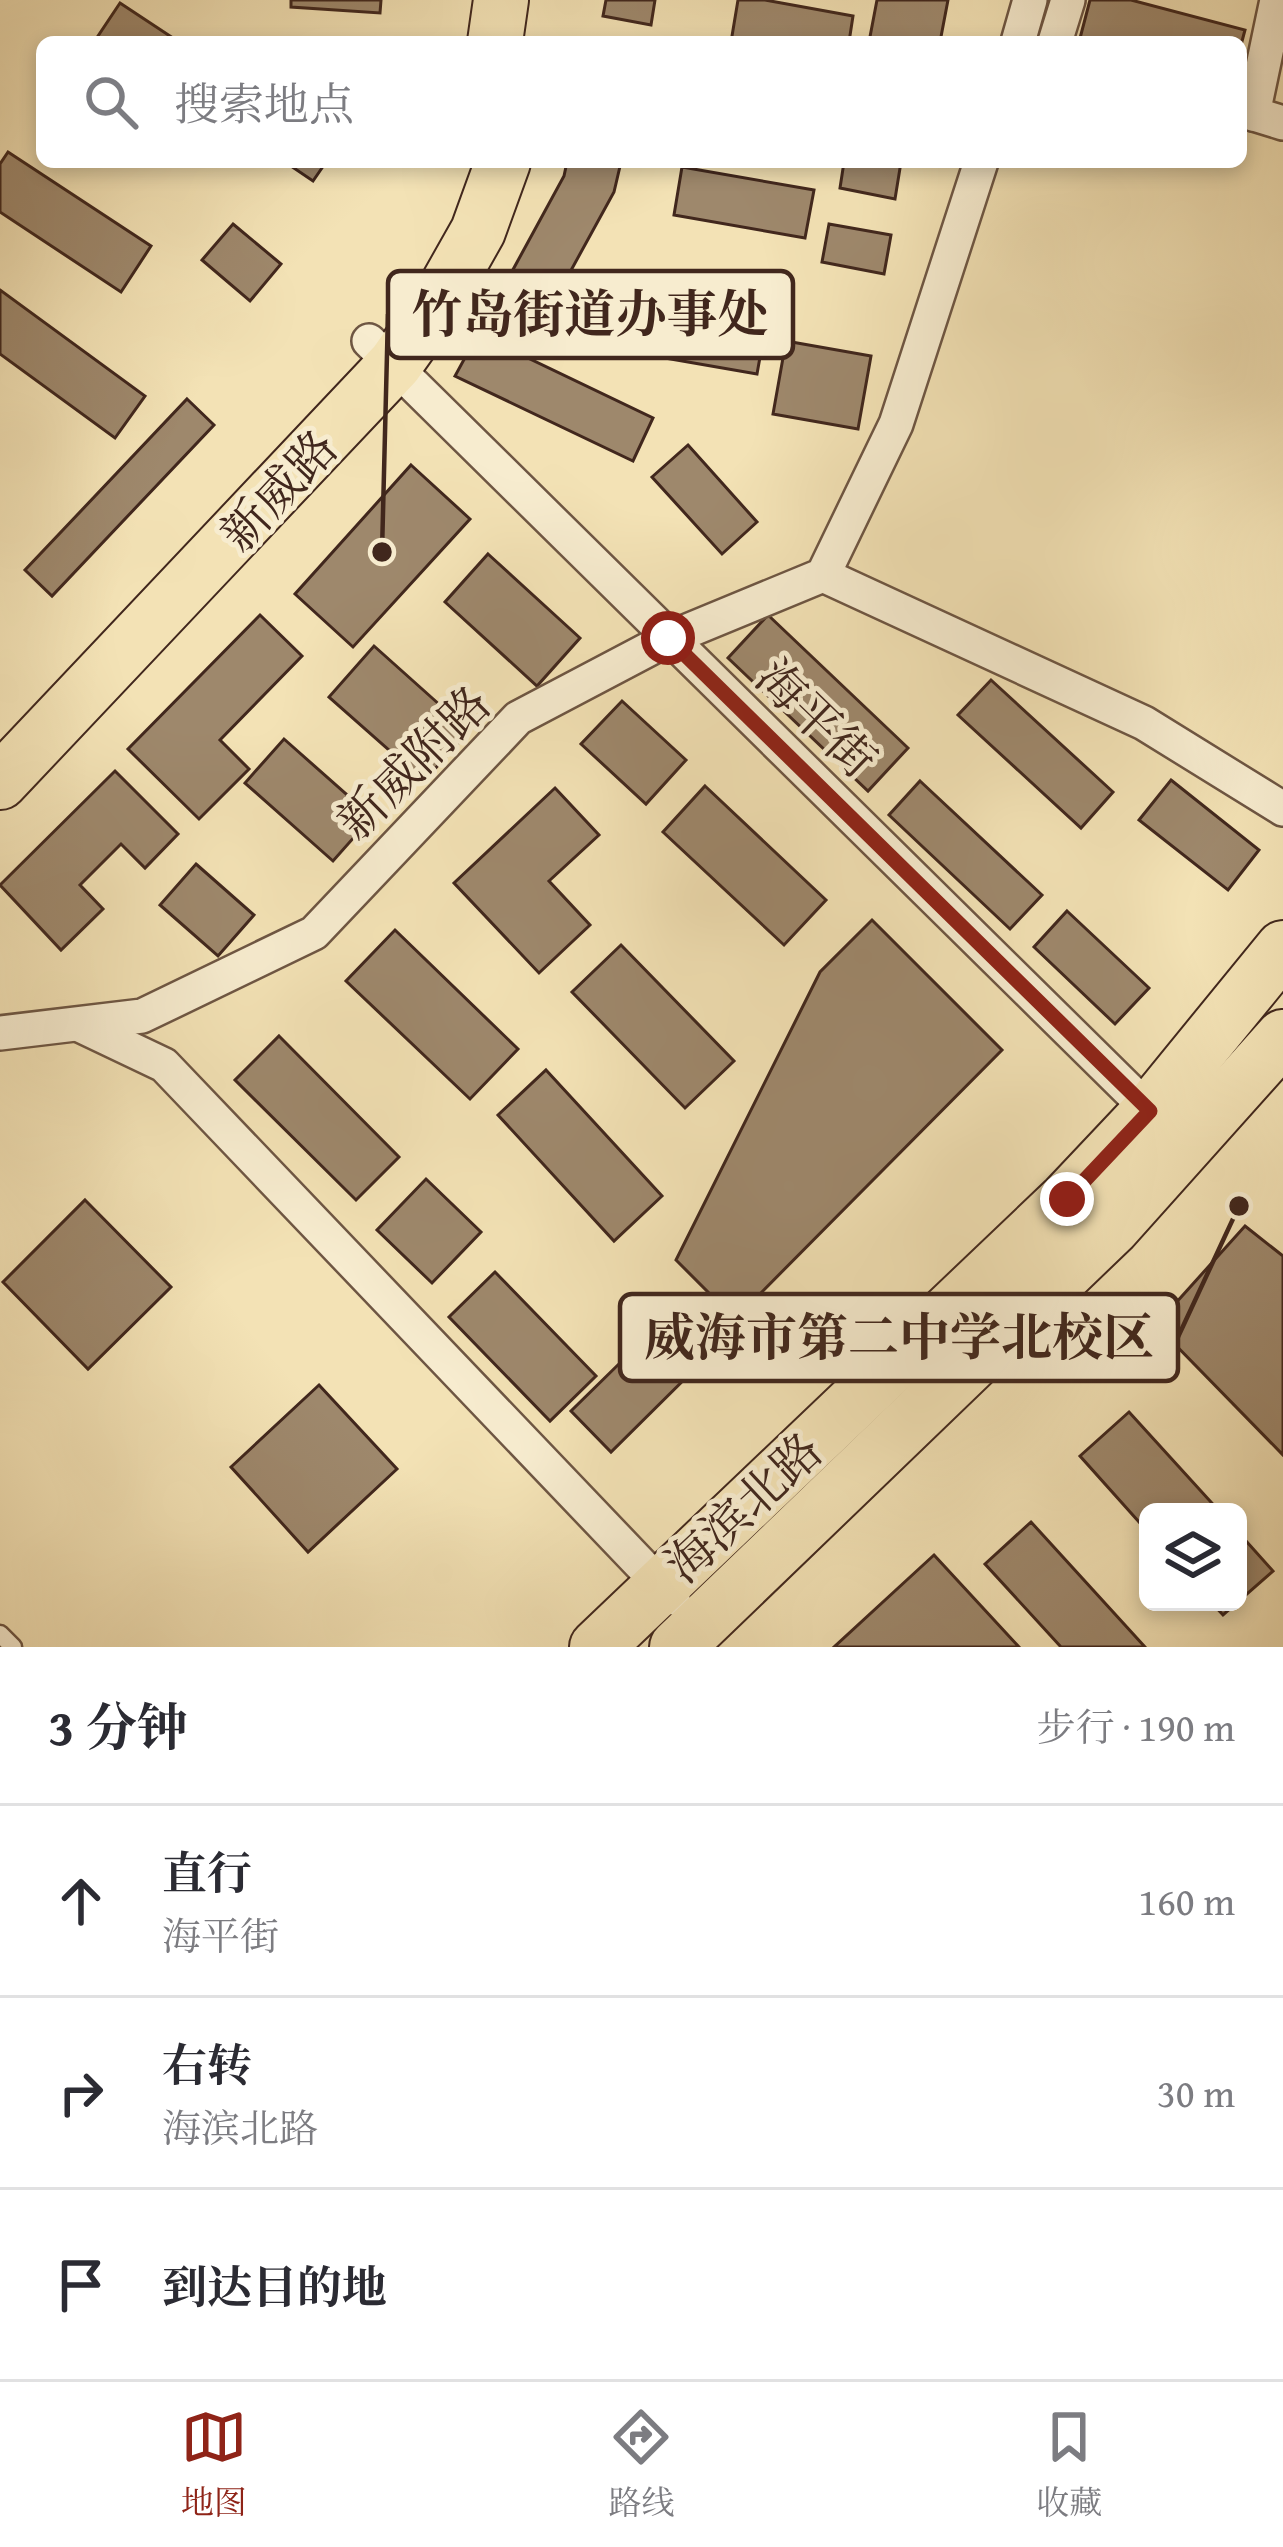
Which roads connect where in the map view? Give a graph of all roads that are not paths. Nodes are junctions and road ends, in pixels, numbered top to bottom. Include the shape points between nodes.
1 (502, 0) edge
2 (536, 0) edge
3 (1030, 0) edge
4 (1068, 0) edge
5 (1276, 0) edge
6 (496, 36) edge
7 (531, 36) edge
8 (1020, 36) edge
9 (1057, 36) edge
10 (1259, 116) edge
11 (464, 168) edge
12 (501, 168) edge
13 (979, 168) edge
14 (382, 352) junction
15 (823, 574) junction
16 (668, 638) junction
17 (0, 732) edge
18 (0, 782) edge
19 (1283, 809) edge
20 (1283, 948) edge
21 (77, 1023) junction
22 (0, 1033) edge
23 (1283, 1037) edge
24 (1150, 1111) junction
25 (660, 1585) junction
26 (0, 1634) edge
27 (688, 1636) edge
28 (13, 1647) edge
29 (597, 1647) edge

1 - 6 main road
2 - 7 main road
3 - 8 street
4 - 9 street
5 - 10 street
11 - 14 main road, 新威路
12 - 14 main road, 新威路 via 478,231 434,309
13 - 15 street via 896,424
14 - 16 street, 海平街
14 - 17 main road, 新威路
14 - 18 main road, 新威路
15 - 16 street, 新威附路
15 - 19 street via 1144,723
16 - 21 street, 新威附路 via 518,718 314,933 142,1016
16 - 24 street, 海平街
20 - 24 main road, 海滨北路
21 - 22 street, 新威附路
21 - 25 street via 164,1066
23 - 27 main road, 海滨北路 via 1114,1227
24 - 25 main road, 海滨北路
25 - 27 street
25 - 29 main road, 海滨北路
26 - 28 lane

